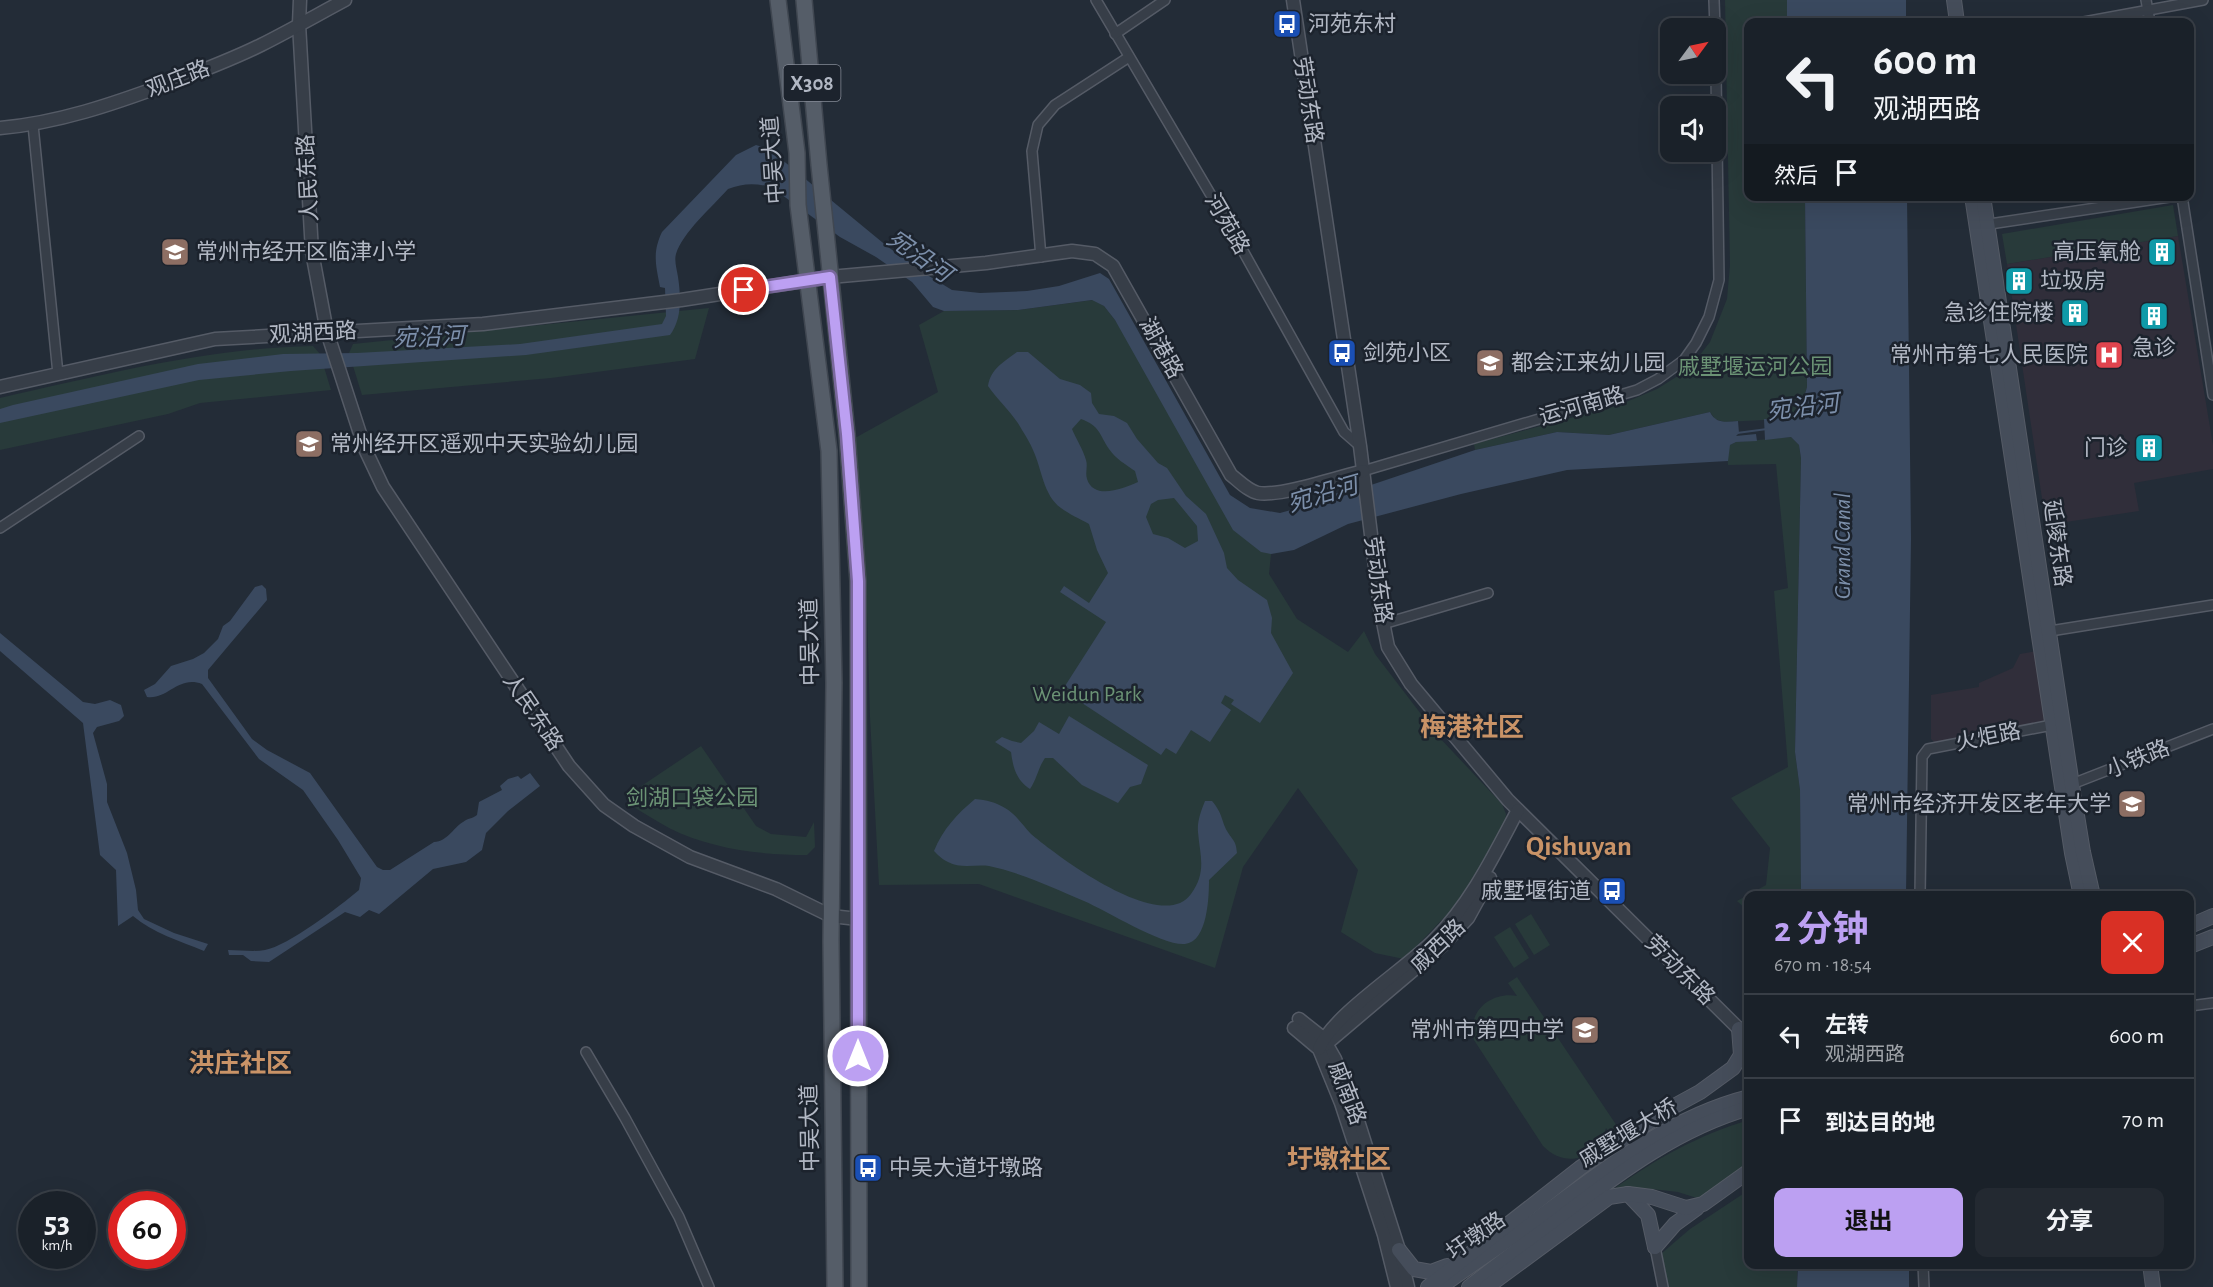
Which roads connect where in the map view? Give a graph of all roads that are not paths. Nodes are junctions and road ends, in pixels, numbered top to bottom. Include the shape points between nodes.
1 (300, 0) edge
2 (345, 0) edge
3 (778, 0) edge
4 (804, 0) edge
5 (1096, 0) edge
6 (1166, 0) edge
7 (1293, 0) edge
8 (1714, 0) edge
9 (1946, 0) edge
10 (1954, 0) edge
11 (2203, 0) edge
12 (2147, 5) edge
13 (1715, 18) edge
14 (1948, 18) edge
15 (1956, 18) edge
16 (2100, 18) edge
17 (299, 24) junction
18 (1115, 34) junction
19 (1129, 57) junction
20 (1716, 84) edge
21 (33, 125) junction
22 (0, 128) edge
23 (1974, 201) edge
24 (1983, 201) edge
25 (2143, 201) edge
26 (2183, 201) edge
27 (1982, 225) junction
28 (1041, 257) junction
29 (830, 277) junction
30 (807, 280) junction
31 (327, 332) junction
32 (58, 374) junction
33 (0, 387) edge
34 (2213, 395) edge
35 (139, 436) dead end
36 (1360, 446) junction
37 (1364, 477) junction
38 (0, 528) edge
39 (1488, 593) dead end
40 (2213, 605) edge
41 (1383, 624) junction
42 (2044, 632) junction
43 (2052, 725) junction
44 (2213, 729) edge
45 (2067, 786) junction
46 (1521, 813) junction
47 (1920, 891) edge
48 (2080, 891) edge
49 (2092, 891) edge
50 (831, 916) junction
51 (2213, 916) edge
52 (858, 919) junction
53 (2194, 924) edge
54 (2213, 926) edge
55 (2194, 933) edge
56 (2213, 937) edge
57 (2194, 944) edge
58 (2213, 1003) edge
59 (2194, 1005) edge
60 (1296, 1024) dead end
61 (1738, 1029) junction
62 (1744, 1039) edge
63 (1324, 1044) junction
64 (586, 1052) dead end
65 (1744, 1098) edge
66 (1744, 1110) edge
67 (1744, 1175) edge
68 (1628, 1194) junction
69 (1703, 1204) junction
70 (1540, 1225) junction
71 (1521, 1230) junction
72 (1477, 1247) junction
73 (1655, 1247) junction
74 (1399, 1250) junction
75 (1923, 1269) edge
76 (2151, 1269) edge
77 (709, 1287) edge
78 (835, 1287) edge
79 (859, 1287) edge
80 (1397, 1287) edge
81 (1408, 1287) edge
82 (1428, 1287) edge
83 (1440, 1287) edge
84 (1468, 1287) edge
85 (1487, 1287) edge
86 (1663, 1287) edge
87 (1924, 1287) edge
88 (2153, 1287) edge

1 - 17 street, 人民东路
2 - 17 street, 观庄路
3 - 30 main road, 中吴大道 / X308 via 797,153 798,205
4 - 29 main road, 中吴大道 / X308
5 - 18 street, 河苑路
6 - 18 street
7 - 36 street, 劳动东路
8 - 13 street
9 - 14 main road
10 - 15 main road
11 - 12 street
12 - 16 street
17 - 21 street, 观庄路 via 195,74 125,100
17 - 31 street, 人民东路 via 312,252
18 - 19 street, 河苑路
19 - 28 street via 1055,105 1038,125 1032,151
19 - 36 street, 河苑路 via 1344,432
20 - 37 street, 运河南路 via 1719,280 1709,317 1683,360 1637,390
21 - 22 street, 观庄路
21 - 32 street
23 - 27 main road, 延陵东路
24 - 27 main road, 延陵东路
25 - 27 street
26 - 34 street
27 - 42 main road, 延陵东路
28 - 29 street, 湖港路
28 - 37 street, 湖港路 via 1072,251 1088,253 1113,266 1231,475 1244,486 1256,493 1272,494
29 - 30 street
29 - 52 main road, 中吴大道 / X308 via 858,581
30 - 31 street, 观湖西路 via 483,324
30 - 50 main road, 中吴大道 / X308 via 829,451 834,683
31 - 32 street, 观湖西路 via 215,339
31 - 50 street, 人民东路 via 365,449 383,487 569,766 604,805 634,826 690,857 776,889
32 - 33 street, 观湖西路
35 - 38 street
36 - 37 street, 劳动东路
37 - 41 street, 劳动东路
39 - 41 street
40 - 42 street
41 - 46 street, 劳动东路 via 1388,647 1411,684
42 - 43 main road, 延陵东路
42 - 45 main road, 延陵东路
43 - 45 main road, 延陵东路
43 - 47 street, 火炬路 via 1924,752
44 - 45 street, 小铁路
45 - 48 main road, 延陵东路 via 2072,853
45 - 49 main road, 延陵东路
46 - 61 street, 劳动东路
46 - 63 street, 戚西路 via 1460,912 1435,940 1340,1020
50 - 52 street, 人民东路
50 - 78 main road, 中吴大道 / X308
51 - 53 main road
52 - 79 main road, 中吴大道 / X308
54 - 55 main road
56 - 57 main road
58 - 59 street
60 - 63 street, 戚南路
61 - 62 main road
61 - 72 main road via 1741,1055 1732,1068 1580,1168
63 - 74 street, 戚南路 via 1352,1102
63 - 80 street, 戚南路
64 - 77 street via 679,1217
65 - 70 main road, 戚墅堰大桥 via 1686,1120 1620,1158
66 - 70 main road, 戚墅堰大桥 via 1693,1130 1626,1167
67 - 69 main road
68 - 69 main road via 1686,1208
68 - 73 main road via 1648,1215
68 - 85 main road via 1609,1197
69 - 73 main road via 1675,1224
70 - 71 main road, 圩墩路
70 - 84 main road, 圩墩路
71 - 72 main road
71 - 83 main road, 圩墩路
72 - 74 main road via 1431,1272 1414,1269
72 - 82 main road
73 - 86 street
74 - 81 street, 戚南路
75 - 87 street
76 - 88 main road

